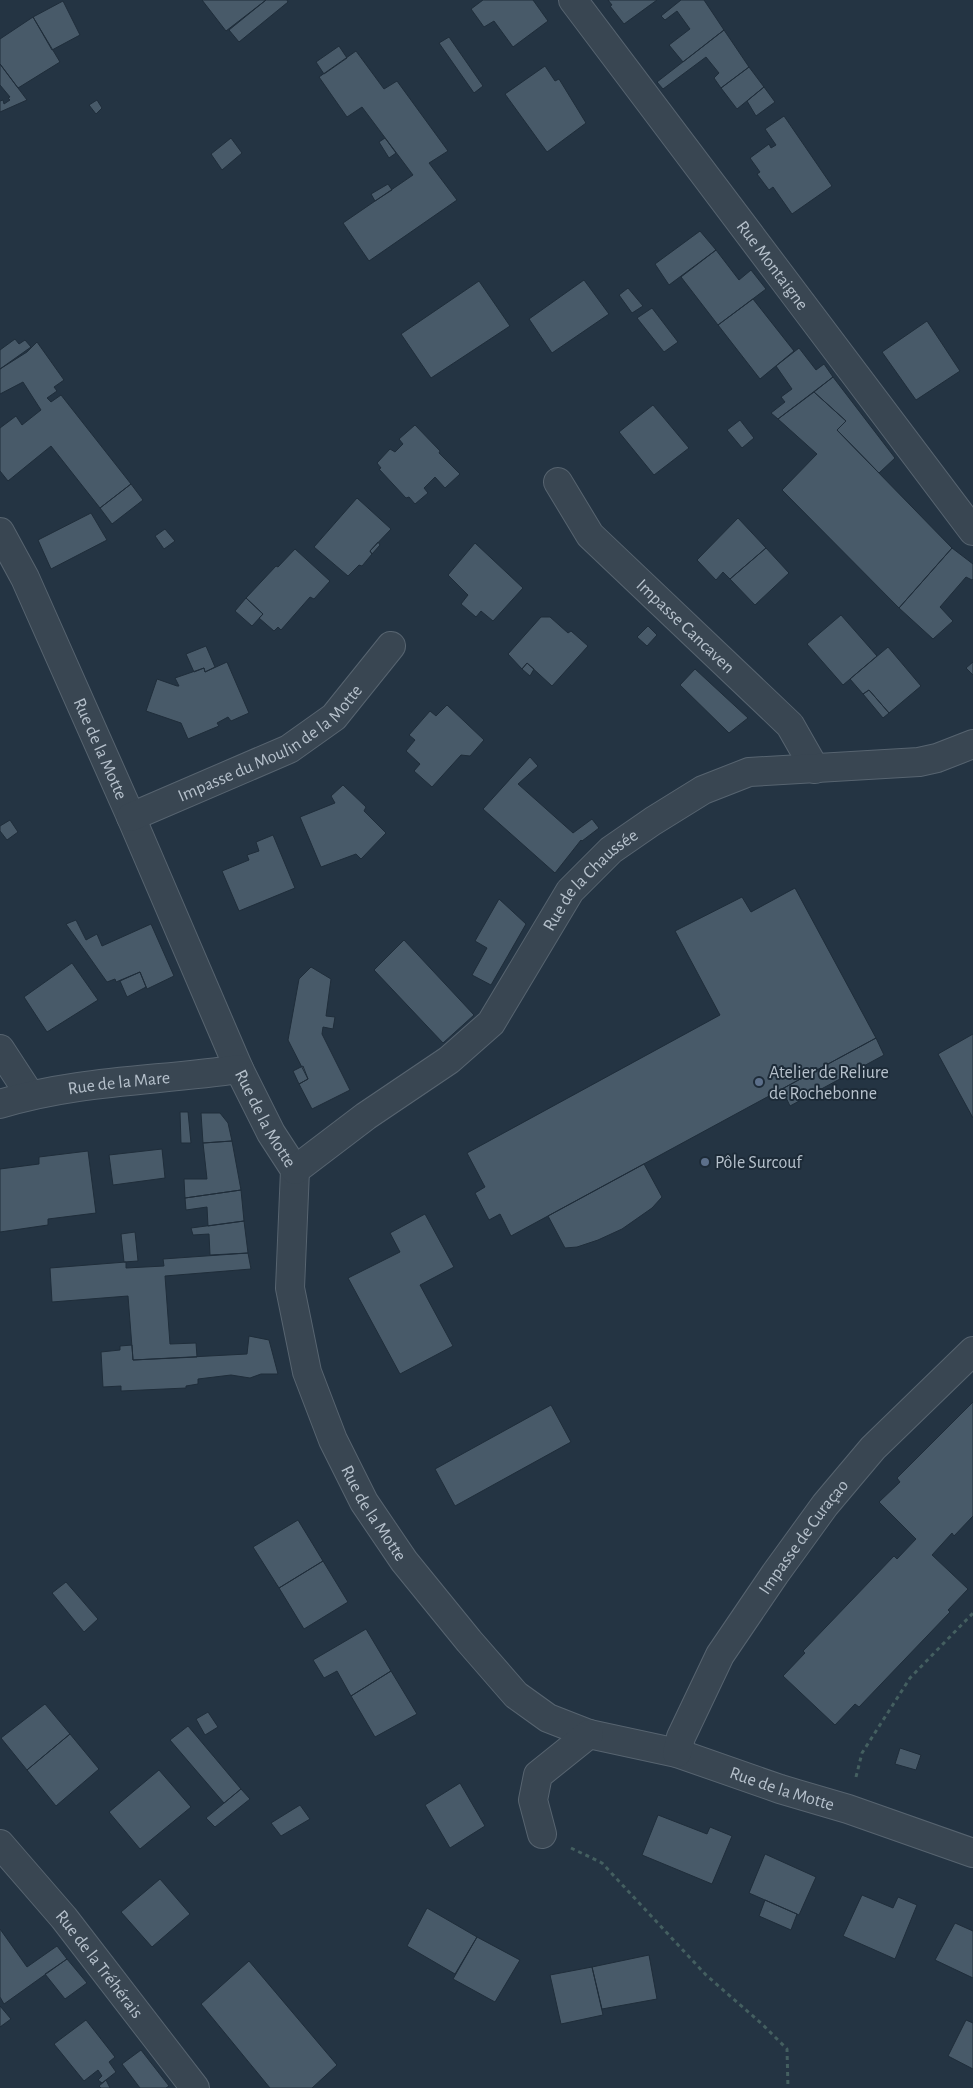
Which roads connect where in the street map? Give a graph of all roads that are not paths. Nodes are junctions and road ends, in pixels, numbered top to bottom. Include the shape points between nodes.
1 (573, 0) edge
2 (558, 482) dead end
3 (973, 531) edge
4 (0, 532) edge
5 (391, 646) dead end
6 (973, 744) edge
7 (815, 769) junction
8 (131, 817) junction
9 (0, 1049) edge
10 (239, 1069) junction
11 (30, 1095) junction
12 (0, 1104) edge
13 (295, 1170) junction
14 (973, 1351) edge
15 (589, 1734) junction
16 (678, 1753) junction
17 (542, 1834) road end
18 (0, 1844) edge
19 (973, 1853) edge
20 (195, 2088) edge

1 - 3 street, Rue Montaigne
2 - 7 street, Impasse Cancaven via 590,535 790,725
4 - 8 street, Rue de la Motte via 25,578
5 - 8 street, Impasse du Moulin de la Motte via 334,717 289,749
6 - 7 street, Rue de la Chaussée via 919,762
7 - 13 street, Rue de la Chaussée via 749,772 703,790 611,850 570,891 491,1023 449,1060 366,1116
8 - 10 street, Rue de la Motte
9 - 11 street
10 - 11 street, Rue de la Mare via 77,1086
10 - 13 street, Rue de la Motte via 271,1133
11 - 12 street, Rue de la Mare
13 - 15 street, Rue de la Motte via 290,1288 307,1372 333,1440 364,1502 404,1561 516,1695 548,1718
14 - 16 street, Impasse de Curaçao via 873,1448 825,1505 720,1655 681,1737
15 - 16 street, Rue de la Motte
15 - 17 street via 538,1775 534,1800
16 - 19 street, Rue de la Motte
18 - 20 street, Rue de la Tréhérais via 64,1918

